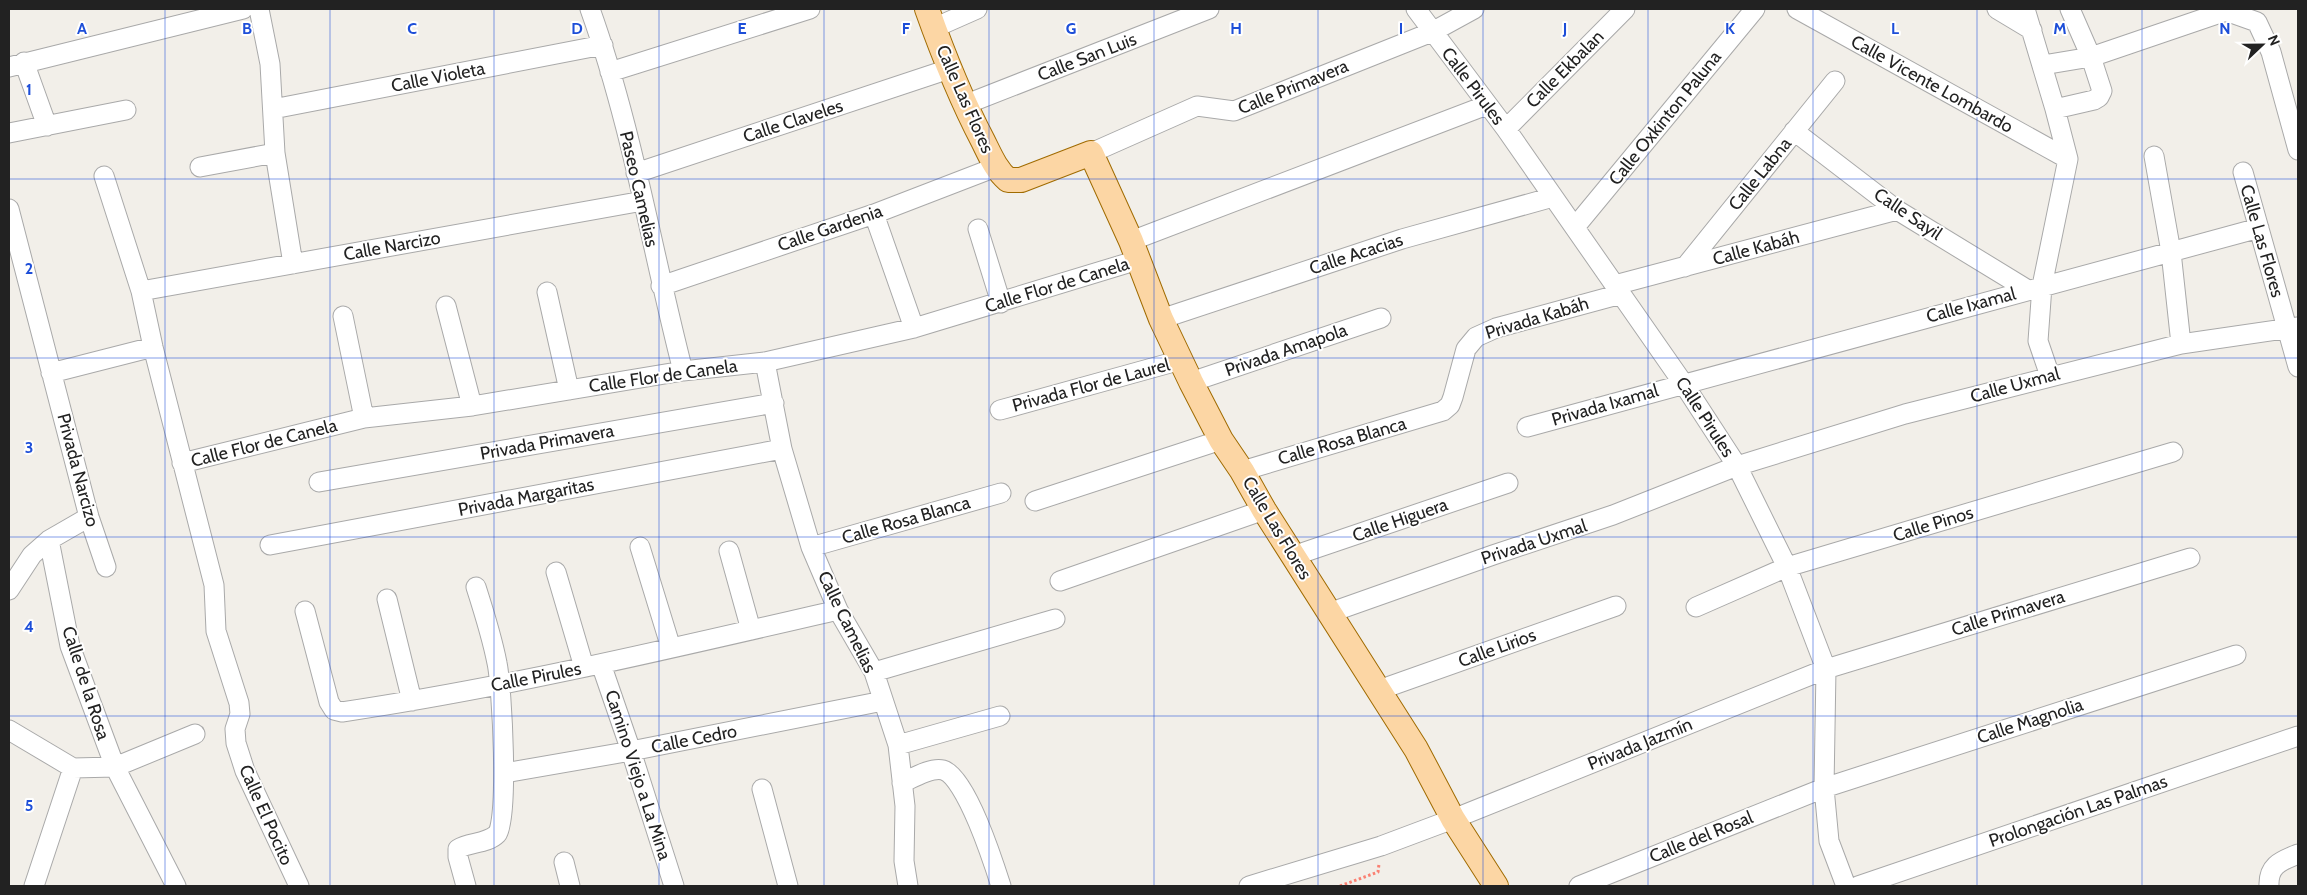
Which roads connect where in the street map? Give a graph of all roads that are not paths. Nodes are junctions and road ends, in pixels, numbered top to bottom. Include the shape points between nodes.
1 (243, 9) edge
2 (259, 9) edge
3 (590, 9) edge
4 (810, 9) edge
5 (977, 9) edge
6 (1209, 9) edge
7 (1416, 9) edge
8 (1474, 9) edge
9 (1625, 9) edge
10 (1755, 9) edge
11 (1796, 9) edge
12 (1997, 9) edge
13 (2025, 9) edge
14 (2070, 9) edge
15 (2225, 10) edge
16 (930, 18) edge
17 (2032, 30) junction
18 (1432, 32) junction
19 (603, 46) junction
20 (2091, 57) junction
21 (17, 64) edge
22 (2043, 65) junction
23 (949, 69) junction
24 (610, 72) junction
25 (1835, 81) dead end
26 (964, 105) junction
27 (1487, 105) junction
28 (273, 109) junction
29 (2055, 109) junction
30 (126, 110) dead end
31 (47, 126) junction
32 (1506, 129) junction
33 (1794, 130) junction
34 (9, 134) edge
35 (2298, 150) edge
36 (276, 153) junction
37 (1091, 153) junction
38 (2154, 156) dead end
39 (2068, 159) junction
40 (200, 167) dead end
41 (996, 167) junction
42 (2242, 172) dead end
43 (636, 173) junction
44 (104, 176) dead end
45 (1014, 181) joint
46 (1553, 197) junction
47 (643, 201) junction
48 (9, 209) edge
49 (1897, 210) junction
50 (874, 214) junction
51 (1575, 227) junction
52 (978, 228) dead end
53 (2259, 228) junction
54 (1134, 251) junction
55 (2171, 252) junction
56 (293, 264) junction
57 (1685, 267) junction
58 (662, 286) junction
59 (2035, 288) junction
60 (1618, 290) junction
61 (141, 291) junction
62 (547, 292) dead end
63 (1001, 303) junction
64 (446, 306) dead end
65 (343, 316) dead end
66 (1381, 318) dead end
67 (1161, 319) junction
68 (2293, 327) edge
69 (914, 328) junction
70 (2181, 344) junction
71 (153, 347) junction
72 (1181, 360) junction
73 (765, 362) junction
74 (2298, 367) edge
75 (683, 371) junction
76 (51, 373) junction
77 (2050, 376) junction
78 (1191, 382) junction
79 (1683, 383) junction
80 (569, 390) junction
81 (774, 403) junction
82 (472, 406) junction
83 (1000, 410) dead end
84 (1443, 411) joint
85 (364, 418) junction
86 (1527, 427) dead end
87 (1221, 440) junction
88 (782, 449) junction
89 (2173, 452) dead end
90 (182, 464) junction
91 (1737, 466) junction
92 (1242, 470) junction
93 (319, 482) dead end
94 (1508, 483) dead end
95 (1001, 494) dead end
96 (1035, 501) dead end
97 (1264, 510) junction
98 (90, 517) junction
99 (49, 540) junction
100 (270, 545) dead end
101 (640, 547) dead end
102 (811, 547) junction
103 (729, 551) dead end
104 (1293, 556) junction
105 (2190, 558) dead end
106 (106, 567) dead end
107 (1787, 567) junction
108 (556, 572) dead end
109 (1060, 581) dead end
110 (476, 586) dead end
111 (9, 590) edge
112 (387, 599) dead end
113 (1616, 606) dead end
114 (1696, 607) dead end
115 (838, 610) junction
116 (306, 612) dead end
117 (1330, 613) junction
118 (1055, 619) dead end
119 (751, 630) junction
120 (671, 648) junction
121 (2236, 655) dead end
122 (592, 666) junction
123 (1826, 668) junction
124 (874, 672) junction
125 (499, 684) junction
126 (1379, 690) junction
127 (412, 701) junction
128 (883, 701) junction
129 (1000, 716) dead end
130 (9, 730) edge
131 (195, 734) dead end
132 (2298, 736) edge
133 (236, 743) joint
134 (898, 745) junction
135 (631, 751) junction
136 (115, 767) junction
137 (73, 768) junction
138 (504, 773) junction
139 (902, 783) junction
140 (1824, 788) junction
141 (762, 789) dead end
142 (1454, 819) junction
143 (2298, 854) edge
144 (564, 862) dead end
145 (2269, 880) edge
146 (34, 886) edge
147 (176, 886) edge
148 (299, 886) edge
149 (466, 886) edge
150 (570, 886) edge
151 (674, 886) edge
152 (788, 886) edge
153 (908, 886) edge
154 (1001, 886) edge
155 (1249, 886) edge
156 (1496, 886) edge
157 (1579, 886) edge
158 (1846, 886) edge
159 (1858, 886) edge

1 - 21 street
2 - 28 street via 270,64
3 - 19 street, Paseo Camelias
4 - 24 street
5 - 16 street
6 - 26 street, Calle San Luis
7 - 18 street, Calle Pirules
8 - 18 street, Calle Primavera
9 - 32 street, Calle Ekbalan
10 - 51 street, Calle Oxkinton Paluna
11 - 39 street, Calle Vicente Lombardo
12 - 17 street
13 - 17 street
14 - 20 street
15 - 20 street
15 - 35 street via 2257,22 2271,52
16 - 23 main road, Calle Las Flores
17 - 22 street
18 - 27 street, Calle Pirules
18 - 37 street, Calle Primavera via 1231,112 1197,106
19 - 24 street, Paseo Camelias
19 - 28 street, Calle Violeta
20 - 22 street
20 - 29 street via 2102,85 2099,96
21 - 31 street
22 - 29 street
23 - 26 main road, Calle Las Flores
23 - 43 street, Calle Claveles
24 - 43 street, Paseo Camelias
25 - 33 street, Calle Labna
26 - 41 main road, Calle Las Flores
27 - 32 street, Calle Pirules
27 - 54 street, Calle Flor de Canela
28 - 36 street
29 - 39 street
30 - 31 street
31 - 34 street
32 - 46 street, Calle Pirules
33 - 49 street, Calle Sayil
33 - 57 street, Calle Labna
36 - 40 street
36 - 56 street
37 - 45 main road, Calle Primavera
37 - 54 main road, Calle Las Flores
38 - 55 street
39 - 59 street
41 - 45 main road, Calle Las Flores via 1008,180
41 - 50 street, Calle Gardenia
42 - 53 street, Calle Las Flores
43 - 47 street, Paseo Camelias
44 - 61 street, Calle Flor de Canela
46 - 51 street, Calle Pirules
46 - 67 street, Calle Acacias via 1402,239
47 - 56 street, Calle Narcizo
47 - 58 street, Paseo Camelias
48 - 76 street, Privada Narcizo
49 - 57 street, Calle Kabáh
49 - 59 street, Calle Sayil
50 - 58 street, Calle Gardenia
50 - 69 street
51 - 60 street, Calle Pirules
52 - 63 street
53 - 55 street, Calle Ixamal
53 - 68 street, Calle Las Flores
54 - 63 street, Calle Flor de Canela
54 - 67 main road, Calle Las Flores
55 - 59 street, Calle Ixamal
55 - 70 street
56 - 61 street, Calle Narcizo
57 - 60 street, Calle Kabáh
58 - 75 street, Paseo Camelias
59 - 77 street via 2038,341
59 - 79 street, Calle Ixamal
60 - 79 street, Calle Pirules
60 - 84 street, Privada Kabáh via 1476,337 1466,350 1453,397
61 - 71 street, Calle Flor de Canela
62 - 80 street
63 - 69 street, Calle Flor de Canela
64 - 82 street
65 - 85 street
66 - 78 street, Privada Amapola
67 - 72 main road, Calle Las Flores
68 - 70 street, Calle Uxmal
68 - 74 street, Calle Las Flores
69 - 73 street, Calle Flor de Canela
70 - 77 street, Calle Uxmal
71 - 76 street
71 - 90 street, Calle Flor de Canela
72 - 78 main road, Calle Las Flores
72 - 83 street, Privada Flor de Laurel
73 - 75 street, Calle Flor de Canela
73 - 81 street, Calle Camelias
75 - 80 street, Calle Flor de Canela
76 - 98 street, Privada Narcizo
77 - 91 street, Calle Uxmal via 1905,414
78 - 87 main road, Calle Las Flores
79 - 86 street, Privada Ixamal
79 - 91 street, Calle Pirules
80 - 82 street, Calle Flor de Canela
81 - 88 street, Calle Camelias
81 - 93 street, Privada Primavera
82 - 85 street, Calle Flor de Canela
84 - 92 street, Calle Rosa Blanca
85 - 90 street, Calle Flor de Canela
87 - 92 main road, Calle Las Flores
87 - 96 street
88 - 100 street, Privada Margaritas
88 - 102 street, Calle Camelias
89 - 107 street, Calle Pinos
90 - 133 street, Calle Flor de Canela via 214,586 216,631 239,702
91 - 107 street, Calle Pirules
91 - 117 street, Privada Uxmal via 1613,516
92 - 97 main road, Calle Las Flores
94 - 104 street, Calle Higuera
95 - 102 street, Calle Rosa Blanca
97 - 104 main road, Calle Las Flores
97 - 109 street
98 - 99 street
98 - 106 street, Privada Narcizo
99 - 111 street via 32,555
99 - 136 street, Calle de la Rosa via 70,646
101 - 120 street
102 - 115 street, Calle Camelias
103 - 119 street
104 - 117 main road, Calle Las Flores
105 - 123 street, Calle Primavera
107 - 114 street, Calle Pinos
107 - 123 street, Calle Pirules
108 - 122 street, Camino Viejo a La Mina
110 - 125 street via 491,630
112 - 127 street
113 - 126 street, Calle Lirios
115 - 119 street, Calle Pirules
115 - 124 street, Calle Camelias
116 - 127 street, Calle Pirules via 328,702 334,710 342,712
117 - 126 main road, Calle Las Flores
118 - 124 street
119 - 120 street, Calle Pirules
120 - 122 street, Calle Pirules
121 - 140 street, Calle Magnolia
122 - 125 street, Calle Pirules
122 - 135 street, Camino Viejo a La Mina
123 - 140 street, Calle Pirules
123 - 142 street, Privada Jazmín
124 - 128 street, Calle Camelias
125 - 127 street, Calle Pirules
125 - 138 street
126 - 142 main road, Calle Las Flores
128 - 134 street, Calle Camelias
128 - 135 street, Calle Cedro
129 - 134 street
130 - 137 street
131 - 136 street
132 - 159 street, Prolongación Las Palmas
133 - 148 street, Calle El Pocito via 244,772
134 - 139 street, Calle Camelias
135 - 138 street, Calle Cedro
135 - 151 street, Camino Viejo a La Mina
136 - 137 street
136 - 147 street, Calle de la Rosa
137 - 146 street
138 - 149 street via 501,825 497,834 458,849
139 - 153 street, Calle Camelias via 904,861
139 - 154 street via 930,771 941,769 949,773 958,783 989,848
140 - 157 street, Calle del Rosal
140 - 158 street, Calle Pirules via 1829,840
141 - 152 street
142 - 155 street, Privada Jazmín via 1382,846
142 - 156 main road, Calle Las Flores
143 - 145 street via 2279,862
144 - 150 street

